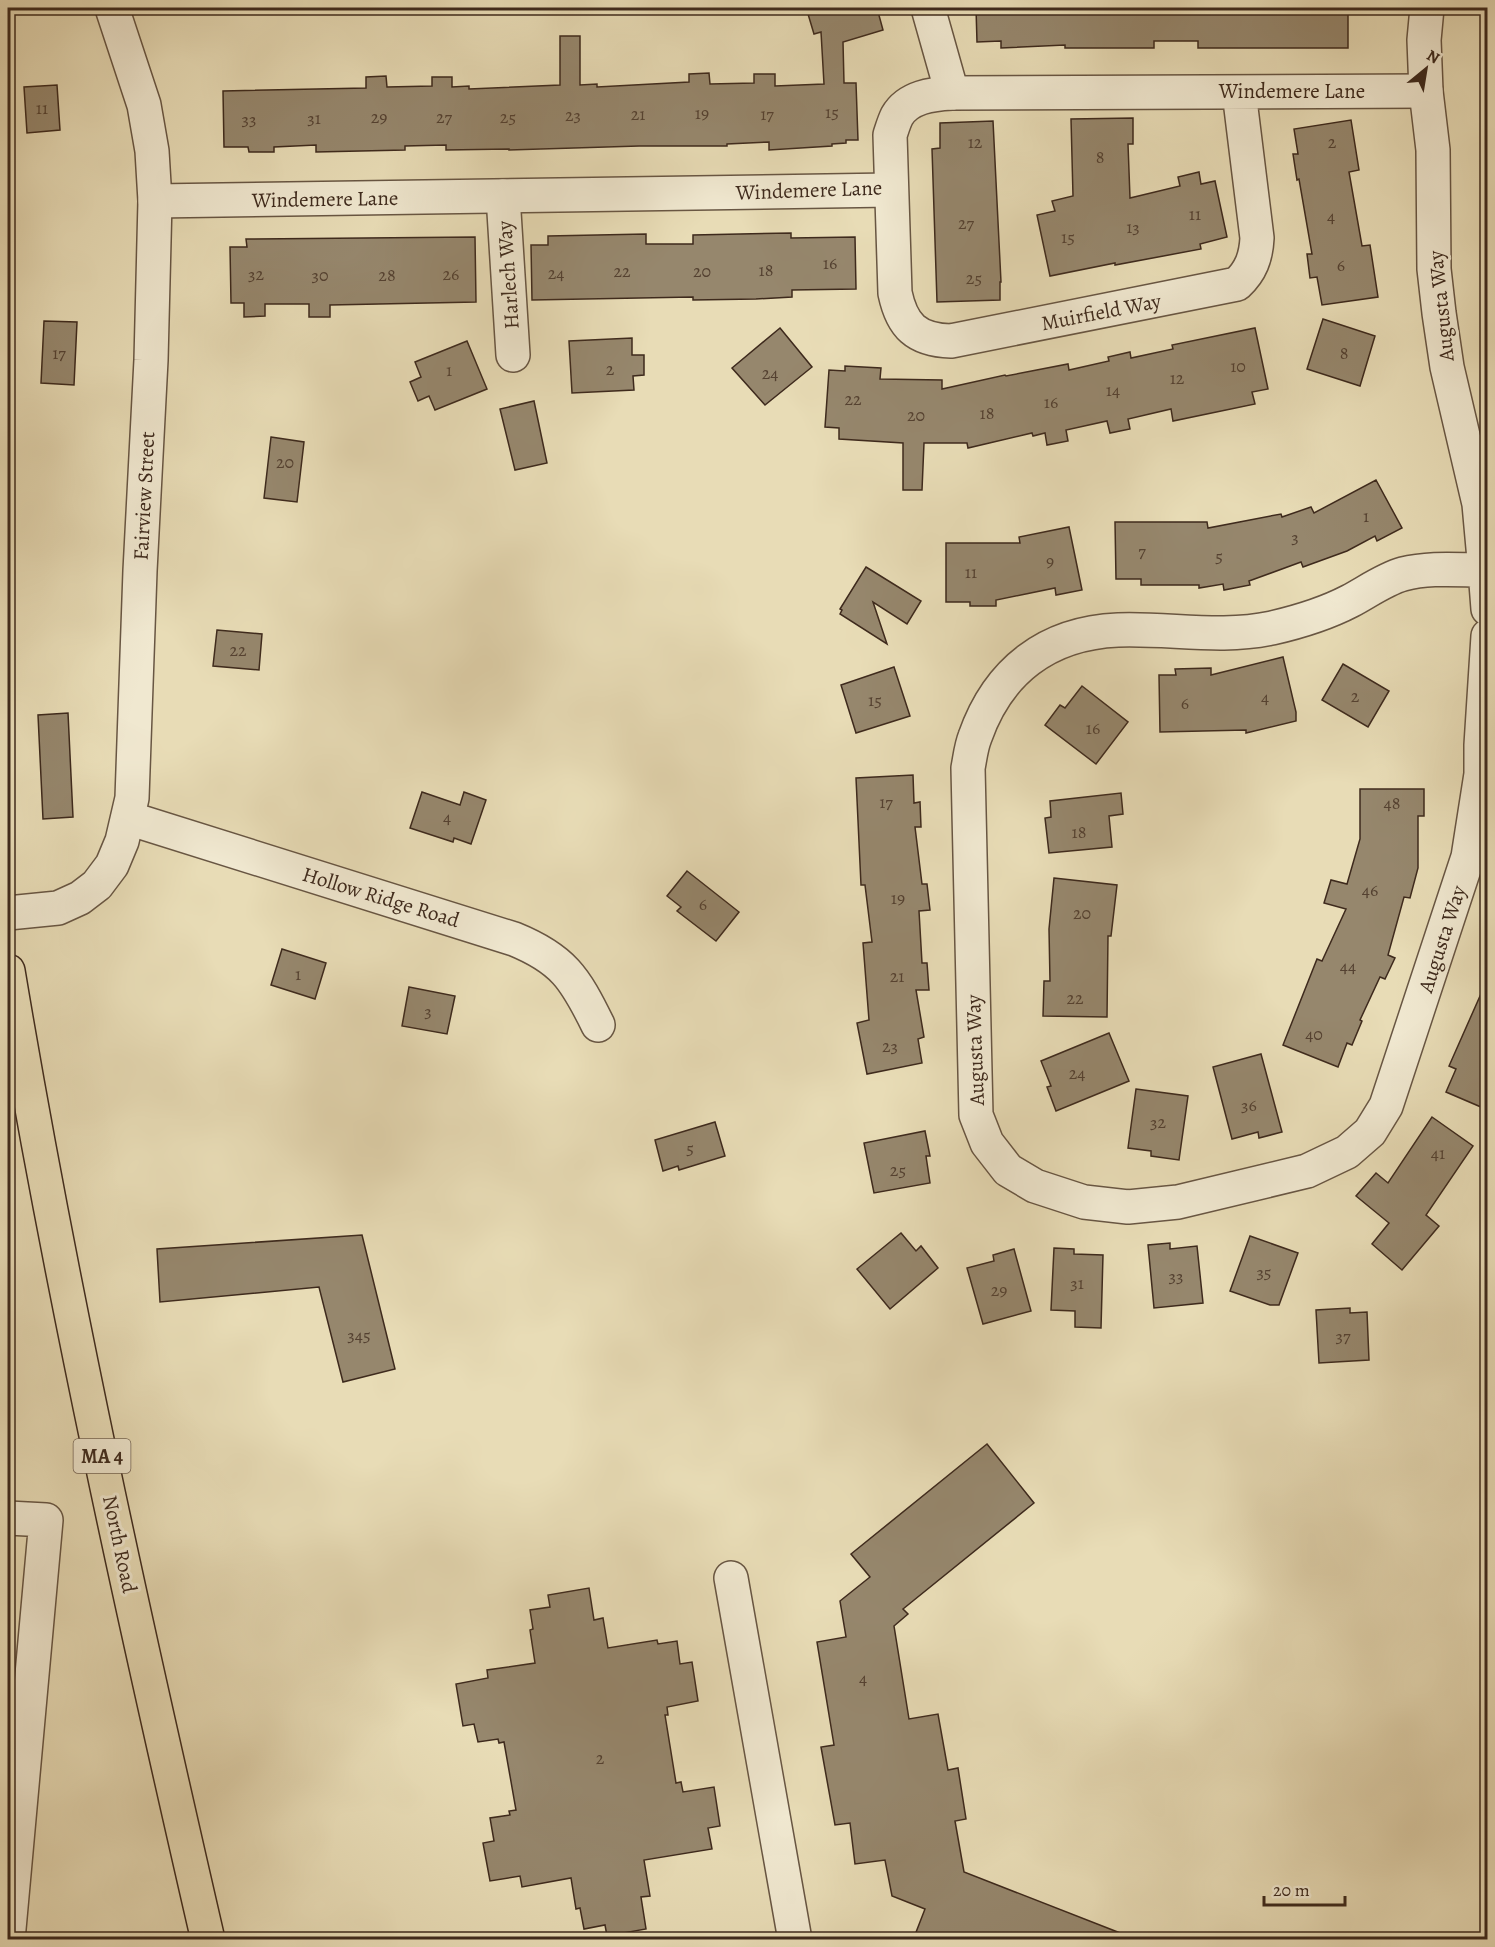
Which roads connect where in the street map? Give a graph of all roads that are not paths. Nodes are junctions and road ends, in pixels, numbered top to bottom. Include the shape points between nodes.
1 (112, 8) edge
2 (928, 8) edge
3 (1415, 8) edge
4 (1427, 8) edge
5 (1424, 40) junction
6 (1426, 91) junction
7 (1239, 92) junction
8 (952, 93) junction
9 (891, 190) junction
10 (503, 196) junction
11 (155, 201) junction
12 (513, 355) dead end
13 (1485, 570) junction
14 (1488, 609) edge
15 (1488, 636) edge
16 (1484, 744) edge
17 (128, 818) junction
18 (8, 914) edge
19 (8, 971) edge
20 (598, 1025) dead end
21 (8, 1518) edge
22 (732, 1578) dead end
23 (8, 1940) edge
24 (208, 1940) edge
25 (795, 1940) edge

1 - 11 street, Fairview Street via 144,105
2 - 8 street
3 - 5 street, Augusta Way
4 - 5 street, Augusta Way
5 - 6 street, Augusta Way
6 - 7 street, Windemere Lane
6 - 13 street, Augusta Way via 1433,150 1438,313 1479,504
7 - 8 street, Windemere Lane
7 - 9 street, Muirfield Way via 1257,251 1246,276 1223,289 951,341 935,340 908,325 899,310
8 - 9 street, Windemere Lane via 930,94 911,102 897,116 890,135
9 - 10 street, Windemere Lane
10 - 11 street, Windemere Lane
10 - 12 street, Harlech Way
11 - 17 street, Fairview Street via 132,798
13 - 14 street, Augusta Way
13 - 16 street, Augusta Way via 1435,570 1402,575 1347,602 1272,628 1235,633 1118,630 1083,634 1050,645 1024,662 1002,684 974,738 968,768 976,1115 987,1143 1008,1170 1035,1186 1084,1202 1128,1207 1178,1202 1307,1171 1347,1152 1370,1132 1386,1106 1468,857
15 - 16 street, Augusta Way
17 - 18 street, Fairview Street via 112,865 97,885 58,908
17 - 20 street, Hollow Ridge Road via 537,948 573,979
19 - 24 main road, North Road / MA 4 via 26,1082 87,1387
21 - 23 street via 46,1520
22 - 25 street

